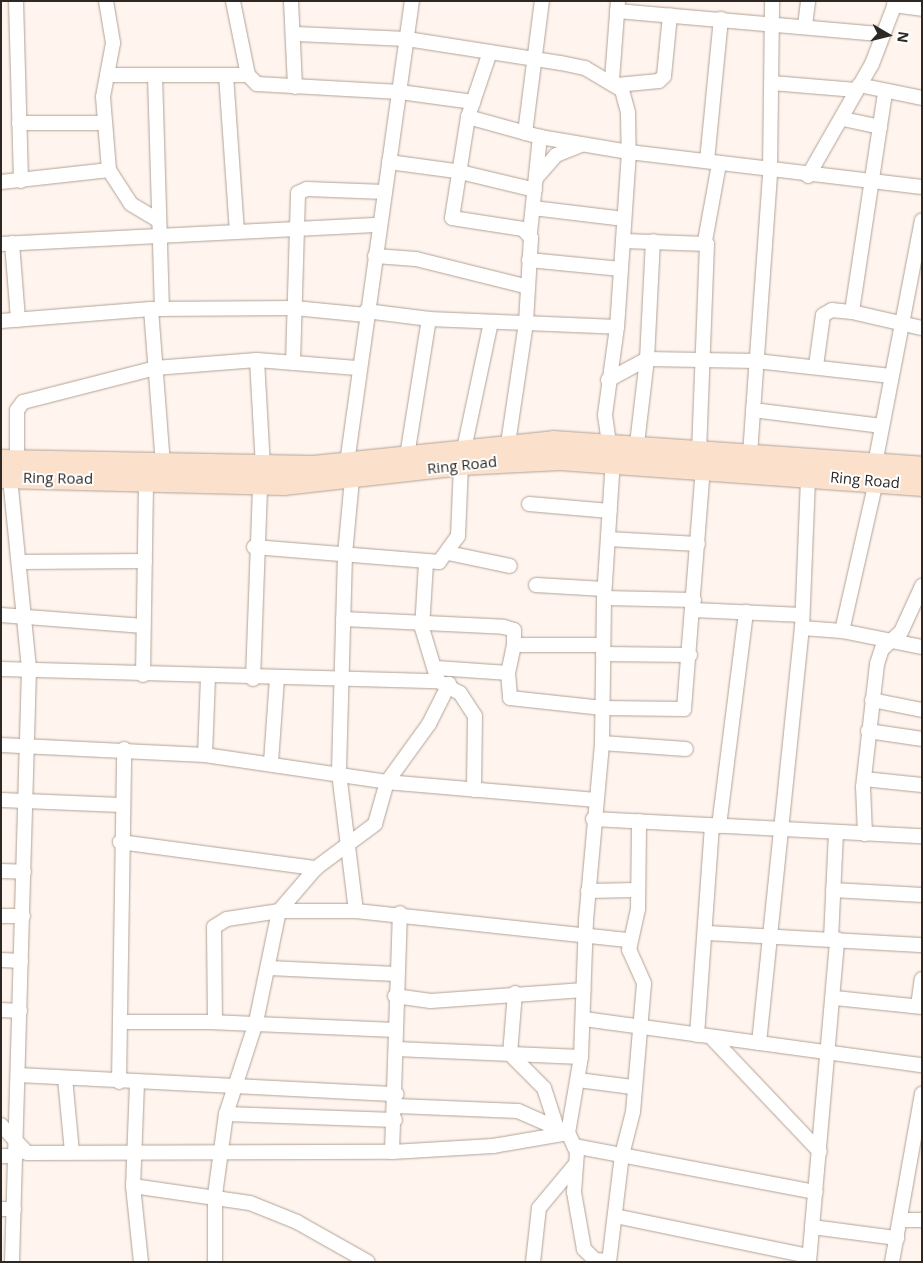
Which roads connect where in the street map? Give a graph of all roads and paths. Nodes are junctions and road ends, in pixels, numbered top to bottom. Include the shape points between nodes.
1 (16, 1) edge
2 (106, 1) edge
3 (233, 1) edge
4 (291, 1) edge
5 (412, 1) edge
6 (542, 1) edge
7 (772, 1) edge
8 (808, 1) edge
9 (895, 3) edge
10 (618, 6) edge
11 (922, 9) edge
12 (670, 15) junction
13 (721, 19) junction
14 (772, 22) junction
15 (804, 26) junction
16 (296, 34) junction
17 (882, 34) junction
18 (407, 39) junction
19 (490, 52) junction
20 (536, 59) junction
21 (106, 75) junction
22 (155, 75) junction
23 (226, 75) junction
24 (248, 75) junction
25 (614, 82) junction
26 (772, 83) junction
27 (295, 87) junction
28 (857, 87) junction
29 (400, 92) junction
30 (885, 93) junction
31 (922, 98) edge
32 (473, 102) junction
33 (468, 117) junction
34 (843, 119) junction
35 (19, 123) junction
36 (104, 123) junction
37 (880, 127) junction
38 (525, 133) junction
39 (540, 137) junction
40 (582, 144) junction
41 (629, 152) junction
42 (389, 162) junction
43 (713, 162) junction
44 (109, 170) junction
45 (456, 171) junction
46 (770, 172) junction
47 (808, 176) junction
48 (21, 181) junction
49 (1, 182) edge
50 (874, 183) junction
51 (536, 184) junction
52 (922, 187) edge
53 (385, 192) junction
54 (533, 208) junction
55 (624, 219) junction
56 (922, 220) edge
57 (380, 225) junction
58 (159, 228) junction
59 (299, 229) junction
60 (237, 232) junction
61 (530, 233) junction
62 (624, 241) junction
63 (653, 241) junction
64 (705, 241) junction
65 (7, 244) edge
66 (375, 256) junction
67 (530, 260) junction
68 (621, 269) junction
69 (528, 287) junction
70 (295, 308) junction
71 (156, 309) junction
72 (852, 312) junction
73 (366, 313) junction
74 (430, 319) junction
75 (18, 320) junction
76 (1, 321) edge
77 (491, 322) junction
78 (902, 322) junction
79 (526, 323) junction
80 (617, 327) junction
81 (922, 328) edge
82 (648, 359) junction
83 (257, 360) junction
84 (702, 360) junction
85 (756, 360) junction
86 (293, 363) junction
87 (816, 366) junction
88 (155, 368) junction
89 (357, 368) junction
90 (891, 376) junction
91 (608, 380) junction
92 (752, 410) junction
93 (882, 426) junction
94 (508, 444) junction
95 (637, 444) junction
96 (611, 451) junction
97 (750, 454) junction
98 (407, 456) junction
99 (462, 457) junction
100 (701, 458) junction
101 (163, 465) junction
102 (922, 467) edge
103 (349, 471) junction
104 (875, 472) junction
105 (262, 475) junction
106 (808, 476) junction
107 (7, 479) edge
108 (146, 480) junction
109 (922, 485) edge
110 (529, 504) dead end
111 (610, 511) junction
112 (608, 539) junction
113 (698, 544) junction
114 (254, 547) junction
115 (448, 553) junction
116 (345, 555) junction
117 (145, 561) junction
118 (21, 562) junction
119 (426, 563) junction
120 (510, 566) dead end
121 (536, 585) dead end
122 (922, 586) edge
123 (604, 594) junction
124 (694, 605) junction
125 (746, 612) junction
126 (1, 615) edge
127 (25, 616) junction
128 (343, 619) junction
129 (802, 621) junction
130 (422, 624) junction
131 (144, 626) junction
132 (842, 631) junction
133 (890, 642) junction
134 (514, 645) junction
135 (922, 647) edge
136 (603, 650) junction
137 (690, 655) junction
138 (1, 669) edge
139 (29, 669) junction
140 (508, 673) junction
141 (143, 675) junction
142 (208, 678) junction
143 (441, 678) junction
144 (253, 679) junction
145 (340, 679) junction
146 (277, 680) junction
147 (872, 700) junction
148 (602, 708) junction
149 (922, 710) edge
150 (868, 731) junction
151 (922, 739) edge
152 (602, 744) junction
153 (1, 745) edge
154 (27, 747) junction
155 (124, 749) junction
156 (686, 749) dead end
157 (205, 755) junction
158 (271, 762) junction
159 (339, 773) junction
160 (864, 780) junction
161 (387, 782) junction
162 (922, 785) edge
163 (474, 790) junction
164 (1, 800) edge
165 (26, 800) junction
166 (595, 800) junction
167 (121, 804) junction
168 (594, 819) junction
169 (638, 821) junction
170 (716, 826) junction
171 (781, 830) junction
172 (836, 833) junction
173 (865, 834) junction
174 (922, 836) edge
175 (120, 842) junction
176 (349, 844) junction
177 (316, 868) junction
178 (1, 872) edge
179 (24, 872) junction
180 (635, 890) junction
181 (833, 890) junction
182 (588, 891) junction
183 (922, 895) edge
184 (279, 911) junction
185 (356, 911) junction
186 (400, 913) junction
187 (1, 916) edge
188 (23, 916) junction
189 (706, 933) junction
190 (586, 934) junction
191 (770, 936) junction
192 (834, 939) junction
193 (629, 940) junction
194 (922, 941) edge
195 (921, 945) edge
196 (1, 960) edge
197 (21, 961) junction
198 (269, 968) junction
199 (396, 974) junction
200 (922, 979) edge
201 (584, 990) junction
202 (515, 994) junction
203 (395, 996) junction
204 (835, 998) junction
205 (920, 1007) edge
206 (1, 1010) edge
207 (20, 1011) junction
208 (584, 1019) junction
209 (120, 1022) junction
210 (215, 1022) junction
211 (256, 1022) junction
212 (641, 1027) junction
213 (395, 1030) junction
214 (704, 1036) junction
215 (759, 1043) junction
216 (396, 1049) junction
217 (830, 1053) junction
218 (510, 1054) junction
219 (581, 1058) junction
220 (922, 1064) edge
221 (18, 1075) junction
222 (65, 1078) junction
223 (578, 1080) junction
224 (119, 1082) junction
225 (137, 1083) junction
226 (237, 1086) junction
227 (633, 1088) junction
228 (922, 1094) edge
229 (396, 1107) junction
230 (226, 1114) junction
231 (556, 1124) junction
232 (1, 1125) edge
233 (568, 1133) junction
234 (17, 1140) junction
235 (574, 1146) junction
236 (133, 1150) junction
237 (219, 1151) junction
238 (72, 1152) junction
239 (392, 1152) junction
240 (820, 1152) junction
241 (622, 1155) junction
242 (1, 1156) edge
243 (16, 1156) junction
244 (576, 1164) junction
245 (133, 1186) junction
246 (816, 1192) junction
247 (215, 1195) junction
248 (8, 1209) edge
249 (615, 1216) junction
250 (901, 1220) junction
251 (922, 1220) edge
252 (812, 1227) junction
253 (897, 1238) junction
254 (342, 1247) junction
255 (809, 1259) edge
256 (609, 1261) edge
257 (12, 1262) edge
258 (142, 1262) edge
259 (215, 1262) edge
260 (341, 1262) edge
261 (368, 1262) edge
262 (533, 1262) edge
263 (892, 1262) edge

1 - 35 street
2 - 21 street via 113,44
3 - 24 street
4 - 16 street
5 - 18 street
6 - 20 street
7 - 14 street
8 - 15 street
9 - 11 street
9 - 17 street
10 - 12 street
10 - 25 street
12 - 13 street
12 - 25 street via 664,76 659,81
13 - 14 street
13 - 43 street
14 - 15 street
14 - 26 street
15 - 17 street
16 - 18 street
16 - 27 street
17 - 28 street
18 - 19 street
18 - 29 street
19 - 20 street
19 - 32 street
20 - 25 street via 585,68
20 - 38 street
21 - 22 street
21 - 36 street
22 - 23 street
22 - 58 street
23 - 24 street
23 - 60 street
24 - 27 street via 254,84
25 - 41 street via 628,113
26 - 28 street
26 - 46 street
27 - 29 street
28 - 30 street
28 - 34 street
29 - 32 street
29 - 42 street
30 - 31 street
30 - 37 street
32 - 33 street
33 - 38 street
33 - 45 street
34 - 37 street
34 - 47 street
35 - 36 street
35 - 48 street
36 - 44 street
37 - 50 street
38 - 39 street
39 - 40 street
39 - 51 street
40 - 41 street
40 - 51 street via 556,156
41 - 43 street
41 - 55 street
42 - 45 street
42 - 53 street
43 - 46 street
43 - 64 street
44 - 48 street
44 - 58 street via 131,204
45 - 51 street
45 - 61 street via 452,218
46 - 47 street
46 - 85 street
47 - 50 street
48 - 49 street
50 - 52 street
50 - 72 street
51 - 54 street
53 - 57 street
53 - 59 street via 307,189 298,193
54 - 55 street
54 - 61 street
55 - 62 street
56 - 78 street
57 - 59 street
57 - 66 street
58 - 60 street
58 - 65 street
58 - 71 street
59 - 60 street
59 - 70 street
61 - 67 street
62 - 63 street
62 - 68 street
63 - 64 street
63 - 82 street
64 - 84 street
65 - 75 street
66 - 69 street via 416,259
66 - 73 street
67 - 68 street
67 - 69 street
68 - 80 street
69 - 79 street
70 - 71 street
70 - 73 street
70 - 86 street
71 - 75 street
71 - 88 street
72 - 78 street
72 - 87 street via 832,310 823,315
73 - 74 street
73 - 89 street
74 - 77 street
74 - 98 street
75 - 76 street
77 - 79 street
77 - 99 street
78 - 81 street
78 - 90 street
79 - 80 street
79 - 94 street
80 - 91 street
82 - 84 street
82 - 91 street
82 - 95 street
83 - 86 street
83 - 88 street
83 - 105 street
84 - 85 street
84 - 100 street
85 - 87 street
85 - 92 street
86 - 89 street
87 - 90 street
88 - 101 street
88 - 107 street via 18,405
89 - 103 street
90 - 93 street
91 - 96 street
92 - 93 street
92 - 97 street
93 - 104 street
94 - 96 main road, Ring Road
94 - 99 main road, Ring Road
95 - 96 main road, Ring Road
95 - 100 main road, Ring Road
96 - 99 main road, Ring Road
96 - 100 main road, Ring Road
96 - 111 street
97 - 100 main road, Ring Road
97 - 104 main road, Ring Road
98 - 99 main road, Ring Road
98 - 103 main road, Ring Road
99 - 103 main road, Ring Road
99 - 115 street via 458,536
100 - 106 main road, Ring Road
100 - 113 street
101 - 105 main road, Ring Road
101 - 107 main road, Ring Road
102 - 104 main road, Ring Road
103 - 105 main road, Ring Road
103 - 116 street
104 - 106 main road, Ring Road
104 - 109 main road, Ring Road
104 - 132 street
105 - 108 main road, Ring Road
105 - 114 street
106 - 129 street
107 - 108 main road, Ring Road
107 - 118 street
108 - 117 street
110 - 111 street
111 - 112 street
112 - 113 street
112 - 123 street
113 - 124 street
114 - 116 street
114 - 144 street
115 - 119 street via 439,562
115 - 120 street
116 - 119 street
116 - 128 street
117 - 118 street
117 - 131 street
118 - 127 street
119 - 130 street
121 - 123 street
122 - 133 street via 901,632
123 - 124 street
123 - 136 street
124 - 125 street
124 - 137 street
125 - 129 street
125 - 170 street
126 - 127 street
127 - 131 street
127 - 139 street
128 - 130 street
128 - 145 street
129 - 132 street
129 - 171 street
130 - 134 street via 504,627 514,630
130 - 143 street
131 - 141 street
132 - 133 street
133 - 135 street
133 - 147 street via 882,649
134 - 136 street
134 - 140 street
136 - 137 street
136 - 148 street
137 - 148 street via 684,709
138 - 139 street
139 - 141 street
139 - 154 street
140 - 143 street
140 - 148 street via 510,698 516,702
141 - 142 street
142 - 144 street
142 - 157 street
143 - 145 street
143 - 161 street via 429,724
143 - 163 street via 475,716
144 - 146 street
145 - 146 street
145 - 159 street
146 - 158 street
147 - 149 street
147 - 150 street
148 - 152 street
150 - 151 street
150 - 160 street
152 - 156 street
152 - 166 street
153 - 154 street
154 - 155 street
154 - 165 street
155 - 157 street
155 - 167 street
157 - 158 street
158 - 159 street
159 - 161 street
159 - 176 street
160 - 162 street
160 - 173 street
161 - 163 street
161 - 176 street via 375,824
163 - 166 street
164 - 165 street
165 - 167 street
165 - 179 street
166 - 168 street
167 - 175 street
168 - 169 street
168 - 182 street
169 - 170 street
169 - 180 street
170 - 171 street
170 - 189 street
171 - 172 street
171 - 191 street
172 - 173 street
172 - 181 street
173 - 174 street
175 - 177 street
175 - 209 street
176 - 177 street
176 - 185 street
177 - 184 street
178 - 179 street
179 - 188 street
180 - 182 street
180 - 193 street via 638,909
181 - 183 street
181 - 192 street
182 - 190 street
184 - 185 street
184 - 198 street
184 - 210 street via 227,918 214,926
185 - 186 street
186 - 190 street
186 - 199 street
187 - 188 street
188 - 197 street
189 - 191 street
189 - 214 street
190 - 193 street
190 - 201 street
191 - 192 street
191 - 215 street
192 - 195 street
192 - 204 street
193 - 212 street via 635,969 644,983
194 - 195 street
196 - 197 street
197 - 207 street
198 - 199 street
198 - 211 street
199 - 203 street
200 - 205 street
201 - 202 street
201 - 208 street
202 - 203 street via 431,1001
202 - 218 street
203 - 213 street
204 - 205 street
204 - 217 street
206 - 207 street
207 - 221 street
208 - 212 street
208 - 219 street
209 - 210 street
209 - 224 street
210 - 211 street
211 - 213 street
211 - 226 street
212 - 214 street
212 - 227 street
213 - 216 street
214 - 215 street
214 - 240 street
215 - 217 street
216 - 218 street
216 - 229 street
217 - 220 street
217 - 240 street
218 - 219 street
218 - 231 street via 544,1088
219 - 223 street
221 - 222 street
221 - 234 street
222 - 224 street
222 - 238 street
223 - 227 street
223 - 233 street
224 - 225 street
225 - 226 street
225 - 236 street
226 - 229 street
226 - 230 street
227 - 241 street via 633,1112
228 - 250 street
229 - 230 street
229 - 231 street via 518,1112
229 - 239 street
230 - 237 street
231 - 233 street
232 - 234 street
233 - 235 street
233 - 239 street via 493,1146
234 - 238 street via 27,1153
234 - 243 street
235 - 241 street
235 - 244 street
236 - 237 street
236 - 238 street
236 - 245 street
237 - 239 street
237 - 247 street
240 - 246 street
241 - 246 street
241 - 249 street
242 - 243 street
243 - 248 street
244 - 256 street via 574,1192 584,1249 595,1260
244 - 262 street via 539,1208
245 - 247 street
245 - 258 street
246 - 252 street
247 - 254 street via 276,1212
247 - 259 street
248 - 257 street
249 - 255 street
249 - 256 street
250 - 251 street
250 - 253 street
252 - 253 street
252 - 255 street
253 - 263 street
254 - 260 street
254 - 261 street

